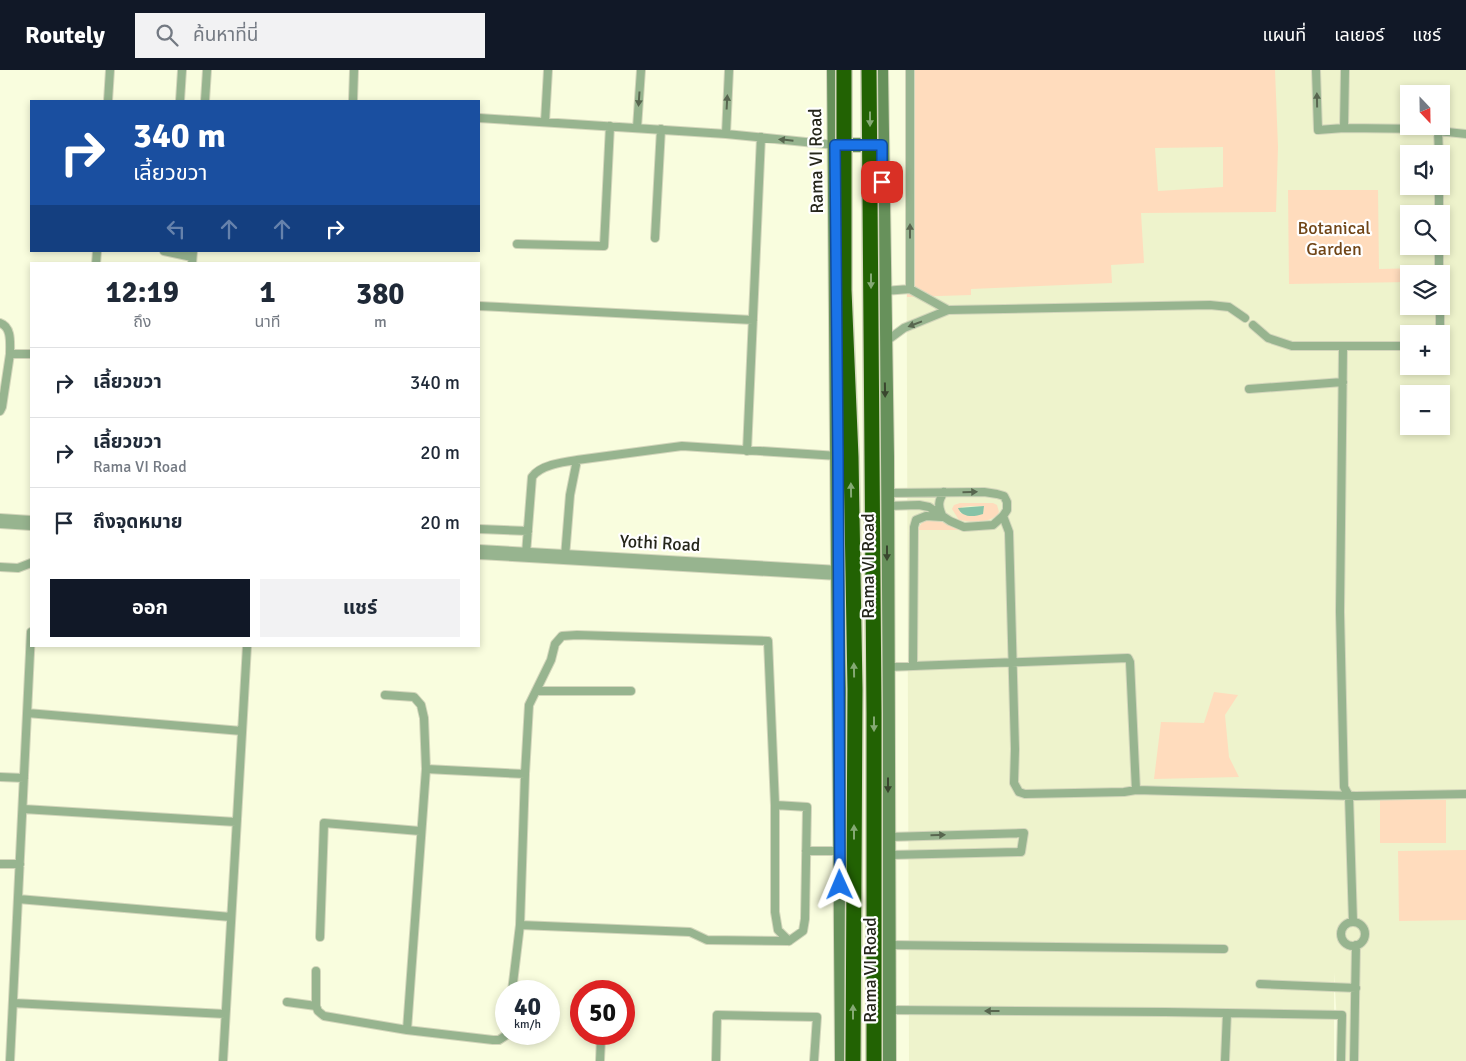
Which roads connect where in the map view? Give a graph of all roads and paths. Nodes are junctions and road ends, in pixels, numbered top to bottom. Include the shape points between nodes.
1 (110, 70) edge
2 (182, 70) edge
3 (207, 70) edge
4 (354, 70) edge
5 (548, 70) edge
6 (641, 70) edge
7 (729, 70) edge
8 (834, 70) edge
9 (844, 70) edge
10 (869, 70) edge
11 (881, 70) edge
12 (910, 70) edge
13 (1316, 70) edge
14 (1345, 70) edge
15 (108, 100) edge
16 (180, 100) edge
17 (204, 100) edge
18 (353, 100) edge
19 (480, 118) edge
20 (544, 122) junction
21 (610, 126) junction
22 (637, 128) junction
23 (1344, 128) junction
24 (661, 129) junction
25 (1400, 129) edge
26 (1450, 132) edge
27 (726, 134) junction
28 (1466, 134) edge
29 (761, 137) junction
30 (835, 145) junction
31 (882, 145) junction
32 (654, 238) dead end
33 (516, 244) dead end
34 (168, 252) edge
35 (192, 258) edge
36 (910, 289) junction
37 (884, 291) junction
38 (480, 306) edge
39 (948, 310) junction
40 (1245, 318) dead end
41 (753, 320) junction
42 (0, 323) edge
43 (1252, 326) dead end
44 (885, 342) junction
45 (1400, 346) edge
46 (1342, 347) junction
47 (10, 354) junction
48 (30, 354) edge
49 (1343, 382) junction
50 (1249, 389) dead end
51 (0, 411) edge
52 (747, 452) junction
53 (838, 456) junction
54 (577, 460) junction
55 (944, 492) junction
56 (887, 499) junction
57 (1003, 516) junction
58 (944, 517) junction
59 (0, 521) edge
60 (30, 523) edge
61 (480, 529) edge
62 (528, 531) junction
63 (480, 552) edge
64 (526, 554) junction
65 (565, 557) junction
66 (30, 563) edge
67 (0, 567) edge
68 (839, 573) junction
69 (30, 647) edge
70 (247, 647) edge
71 (1013, 662) junction
72 (913, 666) junction
73 (887, 667) junction
74 (536, 691) junction
75 (631, 691) dead end
76 (385, 695) dead end
77 (28, 713) junction
78 (242, 731) junction
79 (426, 769) junction
80 (525, 774) junction
81 (0, 777) edge
82 (24, 778) junction
83 (1136, 790) junction
84 (1466, 794) edge
85 (1350, 796) junction
86 (775, 805) junction
87 (23, 809) junction
88 (236, 822) junction
89 (420, 831) junction
90 (889, 837) junction
91 (806, 850) junction
92 (839, 852) junction
93 (889, 855) junction
94 (0, 864) edge
95 (20, 864) junction
96 (18, 899) junction
97 (231, 918) junction
98 (1353, 922) junction
99 (520, 925) junction
100 (840, 935) junction
101 (320, 937) dead end
102 (889, 940) junction
103 (788, 941) junction
104 (1356, 945) junction
105 (1224, 949) dead end
106 (316, 971) dead end
107 (513, 980) edge
108 (1260, 984) dead end
109 (1356, 988) junction
110 (287, 1002) dead end
111 (13, 1003) junction
112 (316, 1006) junction
113 (889, 1010) junction
114 (225, 1014) junction
115 (1227, 1014) junction
116 (407, 1030) junction
117 (888, 1033) junction
118 (495, 1040) edge
119 (601, 1045) edge
120 (10, 1061) edge
121 (223, 1061) edge
122 (600, 1061) edge
123 (716, 1061) edge
124 (814, 1061) edge
125 (842, 1061) edge
126 (853, 1061) edge
127 (874, 1061) edge
128 (880, 1061) edge
129 (889, 1061) edge
130 (1225, 1061) edge
131 (1340, 1061) edge
132 (1354, 1061) edge

1 - 15 lane
2 - 16 lane
3 - 17 lane
4 - 18 lane
5 - 20 lane
6 -> 22 lane
27 -> 7 lane
8 - 30 main road, Rama VI Road
126 -> 9 highway, bridge via 855,688 844,290
10 -> 127 highway, bridge
11 - 31 main road, Rama VI Road
36 -> 12 lane
23 -> 13 lane via 1318,130
14 - 23 lane
19 - 20 lane
20 - 21 lane
21 - 22 lane
21 - 33 lane via 604,246
22 - 24 lane
23 - 25 lane
24 - 27 lane
24 - 32 lane
26 - 28 lane
27 - 29 lane
30 -> 29 lane
29 - 41 lane
30 - 31 main road
30 - 53 main road, Rama VI Road
31 - 37 main road, Rama VI Road
34 - 35 lane
36 - 37 lane
36 - 39 lane
37 - 44 main road, Rama VI Road
38 - 41 lane
39 - 40 lane via 1210,305 1229,307
39 -> 44 lane via 904,328
41 - 52 lane
42 - 47 lane via 8,331
43 - 46 lane via 1268,338 1292,346
44 -> 56 main road, Rama VI Road
45 - 46 lane
46 - 49 lane
47 - 48 lane
47 - 51 lane
49 - 50 lane
49 - 85 lane via 1340,620 1344,787
52 - 53 lane
52 - 54 lane via 682,446
53 - 68 main road, Rama VI Road
54 - 62 lane via 535,472
54 - 65 lane via 570,495
55 - 56 lane
55 -> 57 lane via 984,492 1004,496 1007,510
55 - 58 lane via 938,507
56 - 58 lane via 929,507
56 -> 73 main road, Rama VI Road
57 - 58 lane via 994,525 980,526 964,526
57 - 71 lane via 1009,532
58 - 72 lane via 926,516 916,520 914,527
59 - 60 street
61 - 62 lane
62 - 64 lane
63 - 64 street, Yothi Road
64 - 65 street, Yothi Road
65 - 68 street, Yothi Road
66 - 67 lane via 18,568
68 - 92 main road, Rama VI Road
69 - 77 lane
70 - 78 lane
71 - 72 lane
71 - 83 lane via 1130,660
71 - 83 lane via 1014,783 1019,792
72 - 73 lane
73 -> 90 main road, Rama VI Road
74 - 75 lane
74 - 80 lane via 529,705
74 - 86 lane via 555,644 562,636 768,642
76 - 79 lane via 414,697 421,705
77 - 78 lane
77 - 82 lane
78 - 88 lane
79 - 80 lane
79 - 89 lane
80 - 99 lane
81 - 82 lane
82 - 87 lane
83 - 85 lane
84 - 85 lane
85 - 98 lane
86 - 91 lane via 807,807
86 - 103 lane via 775,912 778,930
87 - 88 lane
87 - 95 lane
88 - 97 lane
89 - 101 lane via 324,823
89 - 116 lane
90 - 93 main road, Rama VI Road
90 -> 93 lane via 1024,833 1021,852
91 - 92 lane
91 - 103 lane via 803,930
92 - 100 main road, Rama VI Road
93 - 102 main road, Rama VI Road
94 - 95 lane
95 - 96 lane
96 - 97 lane
96 - 111 lane
97 - 114 lane
98 - 104 lane via 1360,924 1365,934
98 - 104 lane via 1343,927 1341,935 1348,944
99 - 103 lane via 690,932 707,940
99 - 107 lane
100 - 102 main road
100 - 125 main road, Rama VI Road
102 - 105 lane
102 - 113 main road, Rama VI Road
104 - 109 lane
106 - 112 lane
108 - 109 lane
109 - 132 lane
110 - 112 lane
111 - 114 lane
111 - 120 lane
112 - 116 lane via 324,1016
115 -> 113 lane
113 - 117 main road, Rama VI Road
114 - 121 lane
115 - 130 lane
115 - 131 lane via 1342,1015
116 - 118 lane
117 - 128 main road
117 - 129 main road, Rama VI Road
119 - 122 lane
123 - 124 lane via 717,1015 817,1017

